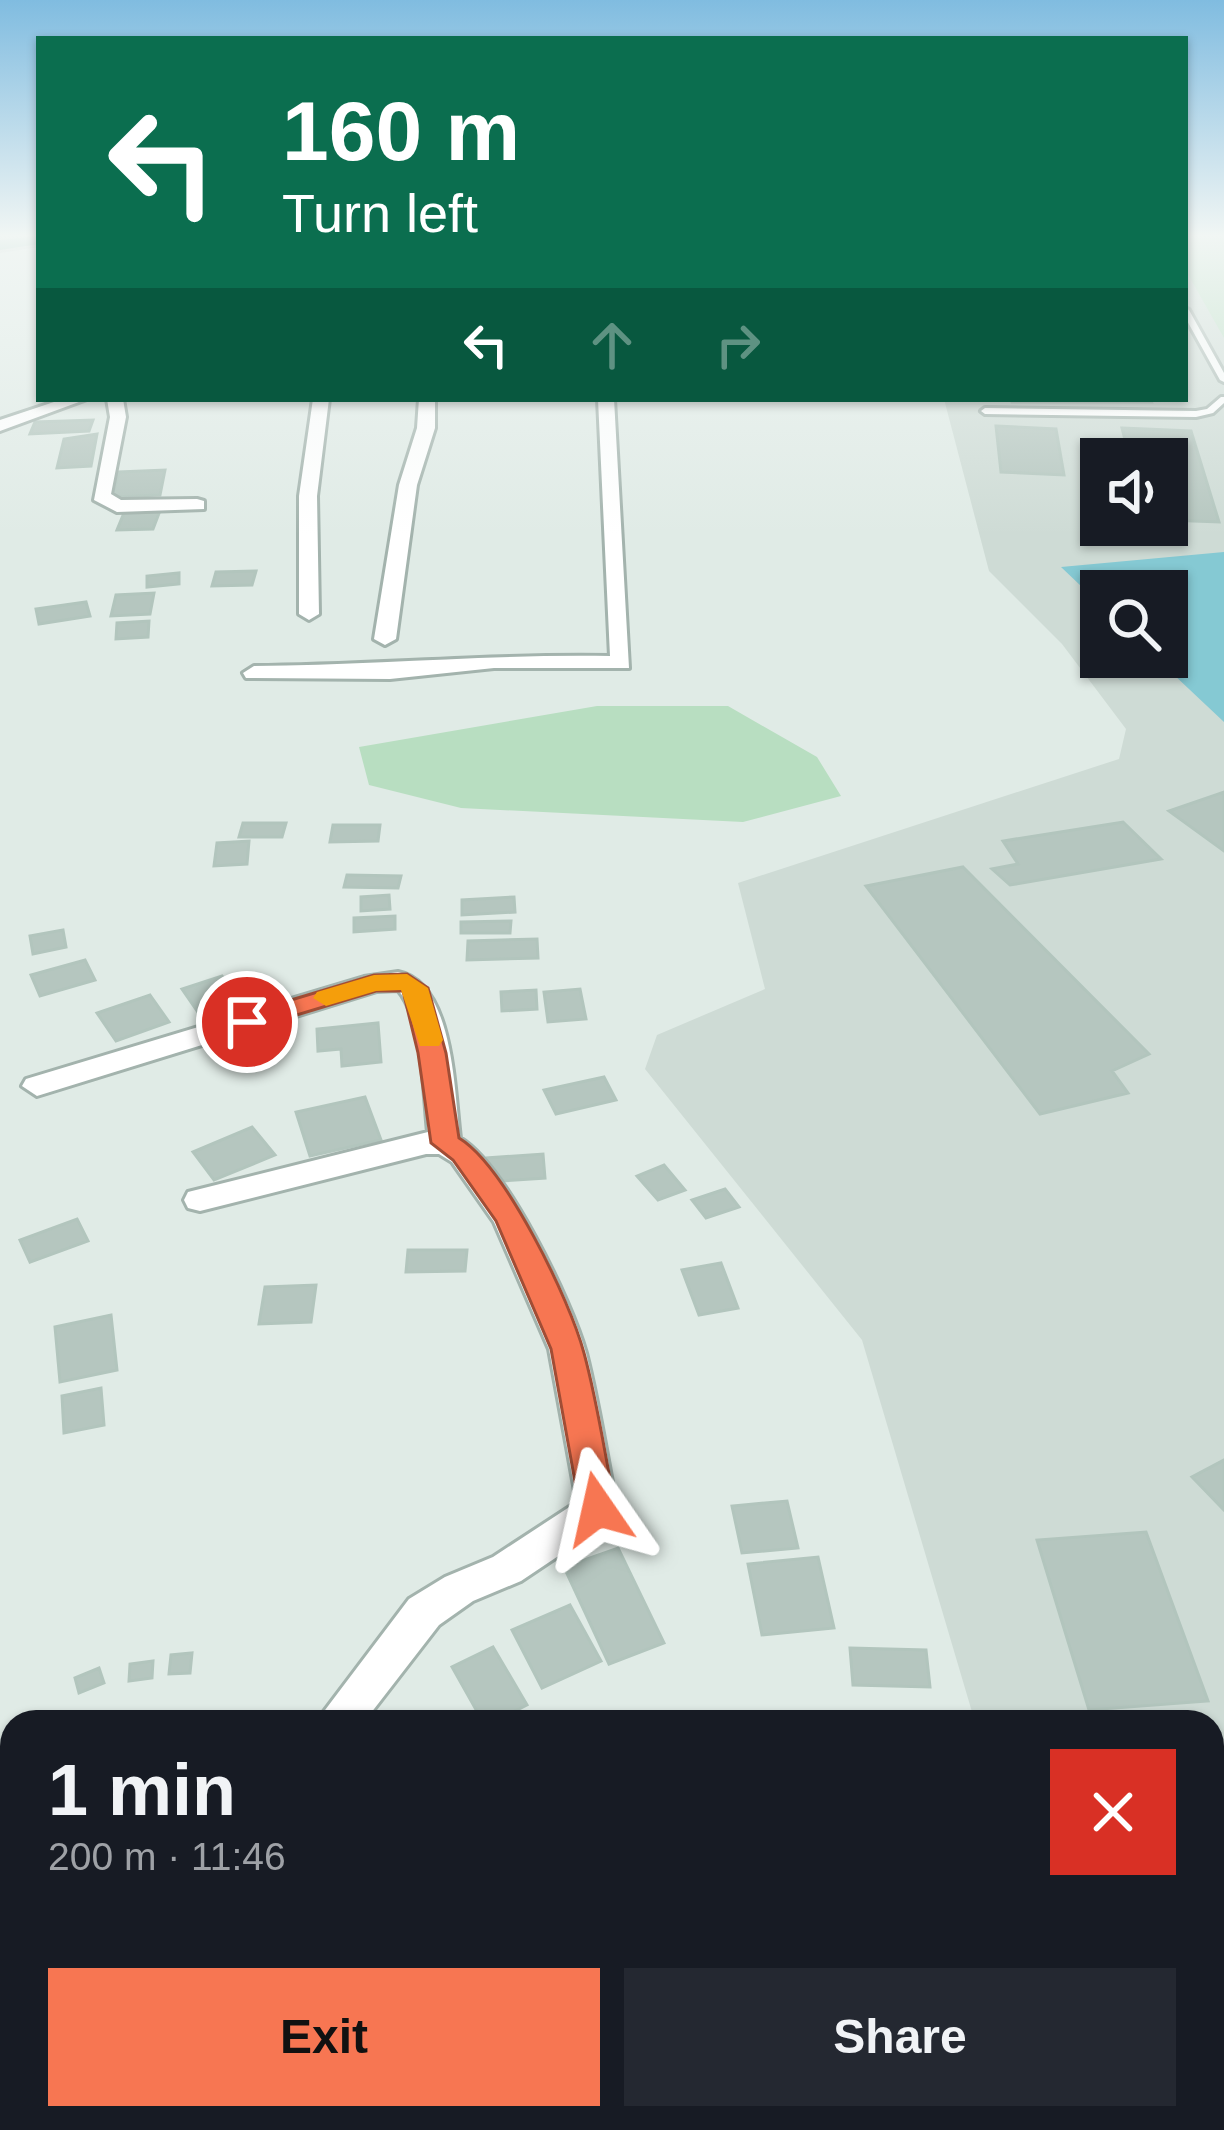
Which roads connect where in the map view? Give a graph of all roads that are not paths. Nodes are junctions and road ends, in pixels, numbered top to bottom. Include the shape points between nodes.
1 (1199, 335) edge
2 (1224, 380) edge
3 (1224, 399) edge
4 (70, 402) edge
5 (116, 402) edge
6 (321, 402) edge
7 (427, 402) edge
8 (606, 402) edge
9 (985, 410) dead end
10 (0, 426) edge
11 (197, 505) dead end
12 (309, 614) dead end
13 (385, 639) dead end
14 (254, 673) dead end
15 (37, 1086) dead end
16 (446, 1143) junction
17 (200, 1200) dead end
18 (347, 1710) edge

1 - 2 lane
3 - 9 lane via 1196,414
4 - 10 street
5 - 11 street via 100,496 117,506
6 - 12 street via 308,496
7 - 13 street
8 - 14 street via 621,663
15 - 16 street via 374,983 407,982 423,1010
16 - 17 street
16 - 18 street via 509,1218 567,1349 598,1509 424,1612

